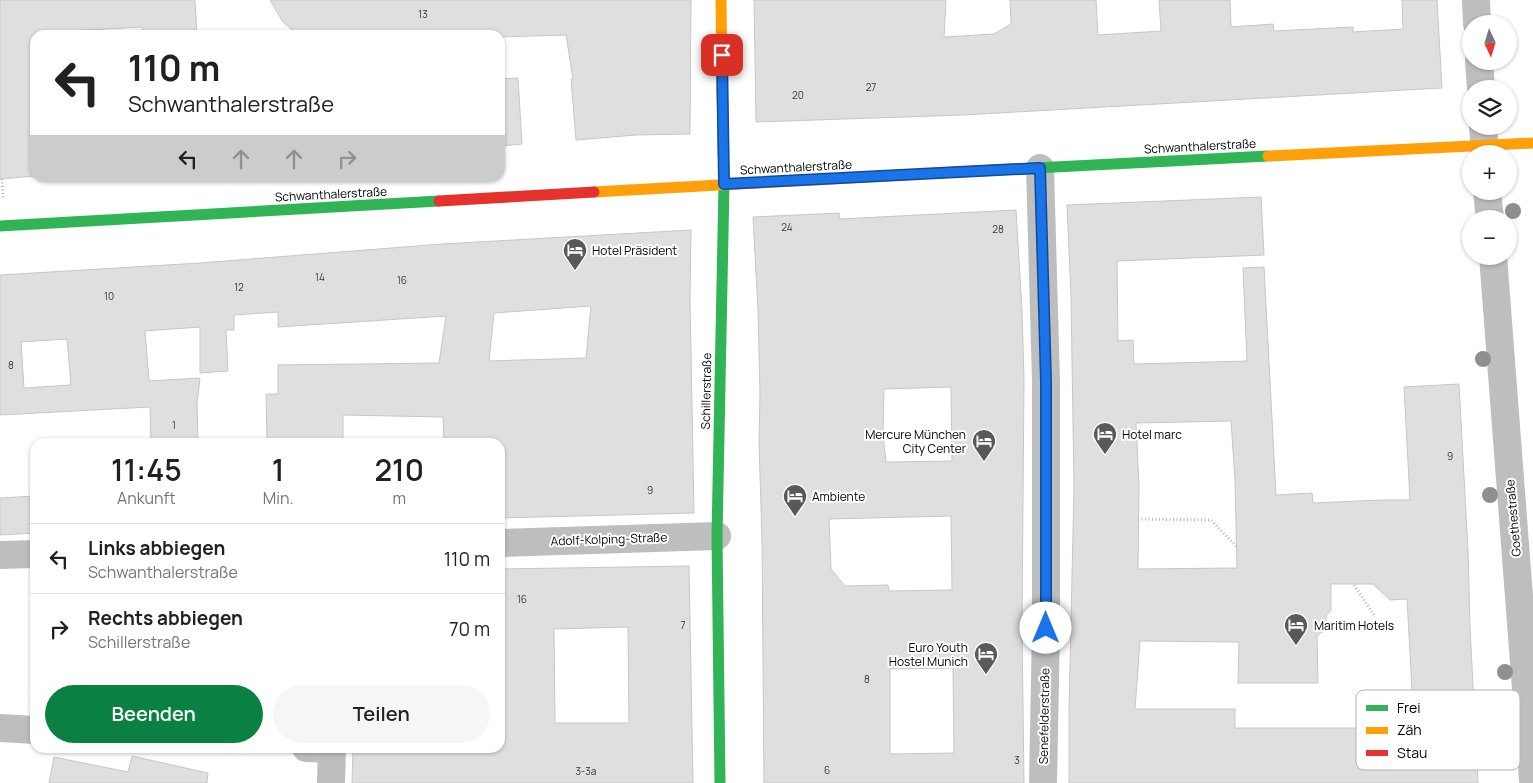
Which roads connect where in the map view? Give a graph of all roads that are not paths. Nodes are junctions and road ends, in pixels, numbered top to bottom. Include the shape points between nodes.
1 (721, 0) edge
2 (1476, 0) edge
3 (1477, 15) edge
4 (1484, 142) edge
5 (1533, 143) edge
6 (1040, 168) junction
7 (724, 184) junction
8 (0, 226) edge
9 (1494, 265) edge
10 (717, 536) junction
11 (505, 543) edge
12 (30, 554) edge
13 (0, 555) edge
14 (0, 728) edge
15 (30, 730) edge
16 (324, 753) edge
17 (1533, 780) edge
18 (331, 783) edge
19 (720, 783) edge
20 (1043, 783) edge

1 - 7 main road, Schillerstraße
2 - 3 street
4 - 5 main road, Schwanthalerstraße
4 - 6 main road, Schwanthalerstraße
6 - 7 main road, Schwanthalerstraße
6 - 20 street, Senefelderstraße via 1046,382
7 - 8 main road, Schwanthalerstraße
7 - 10 main road, Schillerstraße
9 - 17 street, Goethestraße
10 - 11 street, Adolf-Kolping-Straße
10 - 19 main road, Schillerstraße
12 - 13 street
14 - 15 street
16 - 18 street

